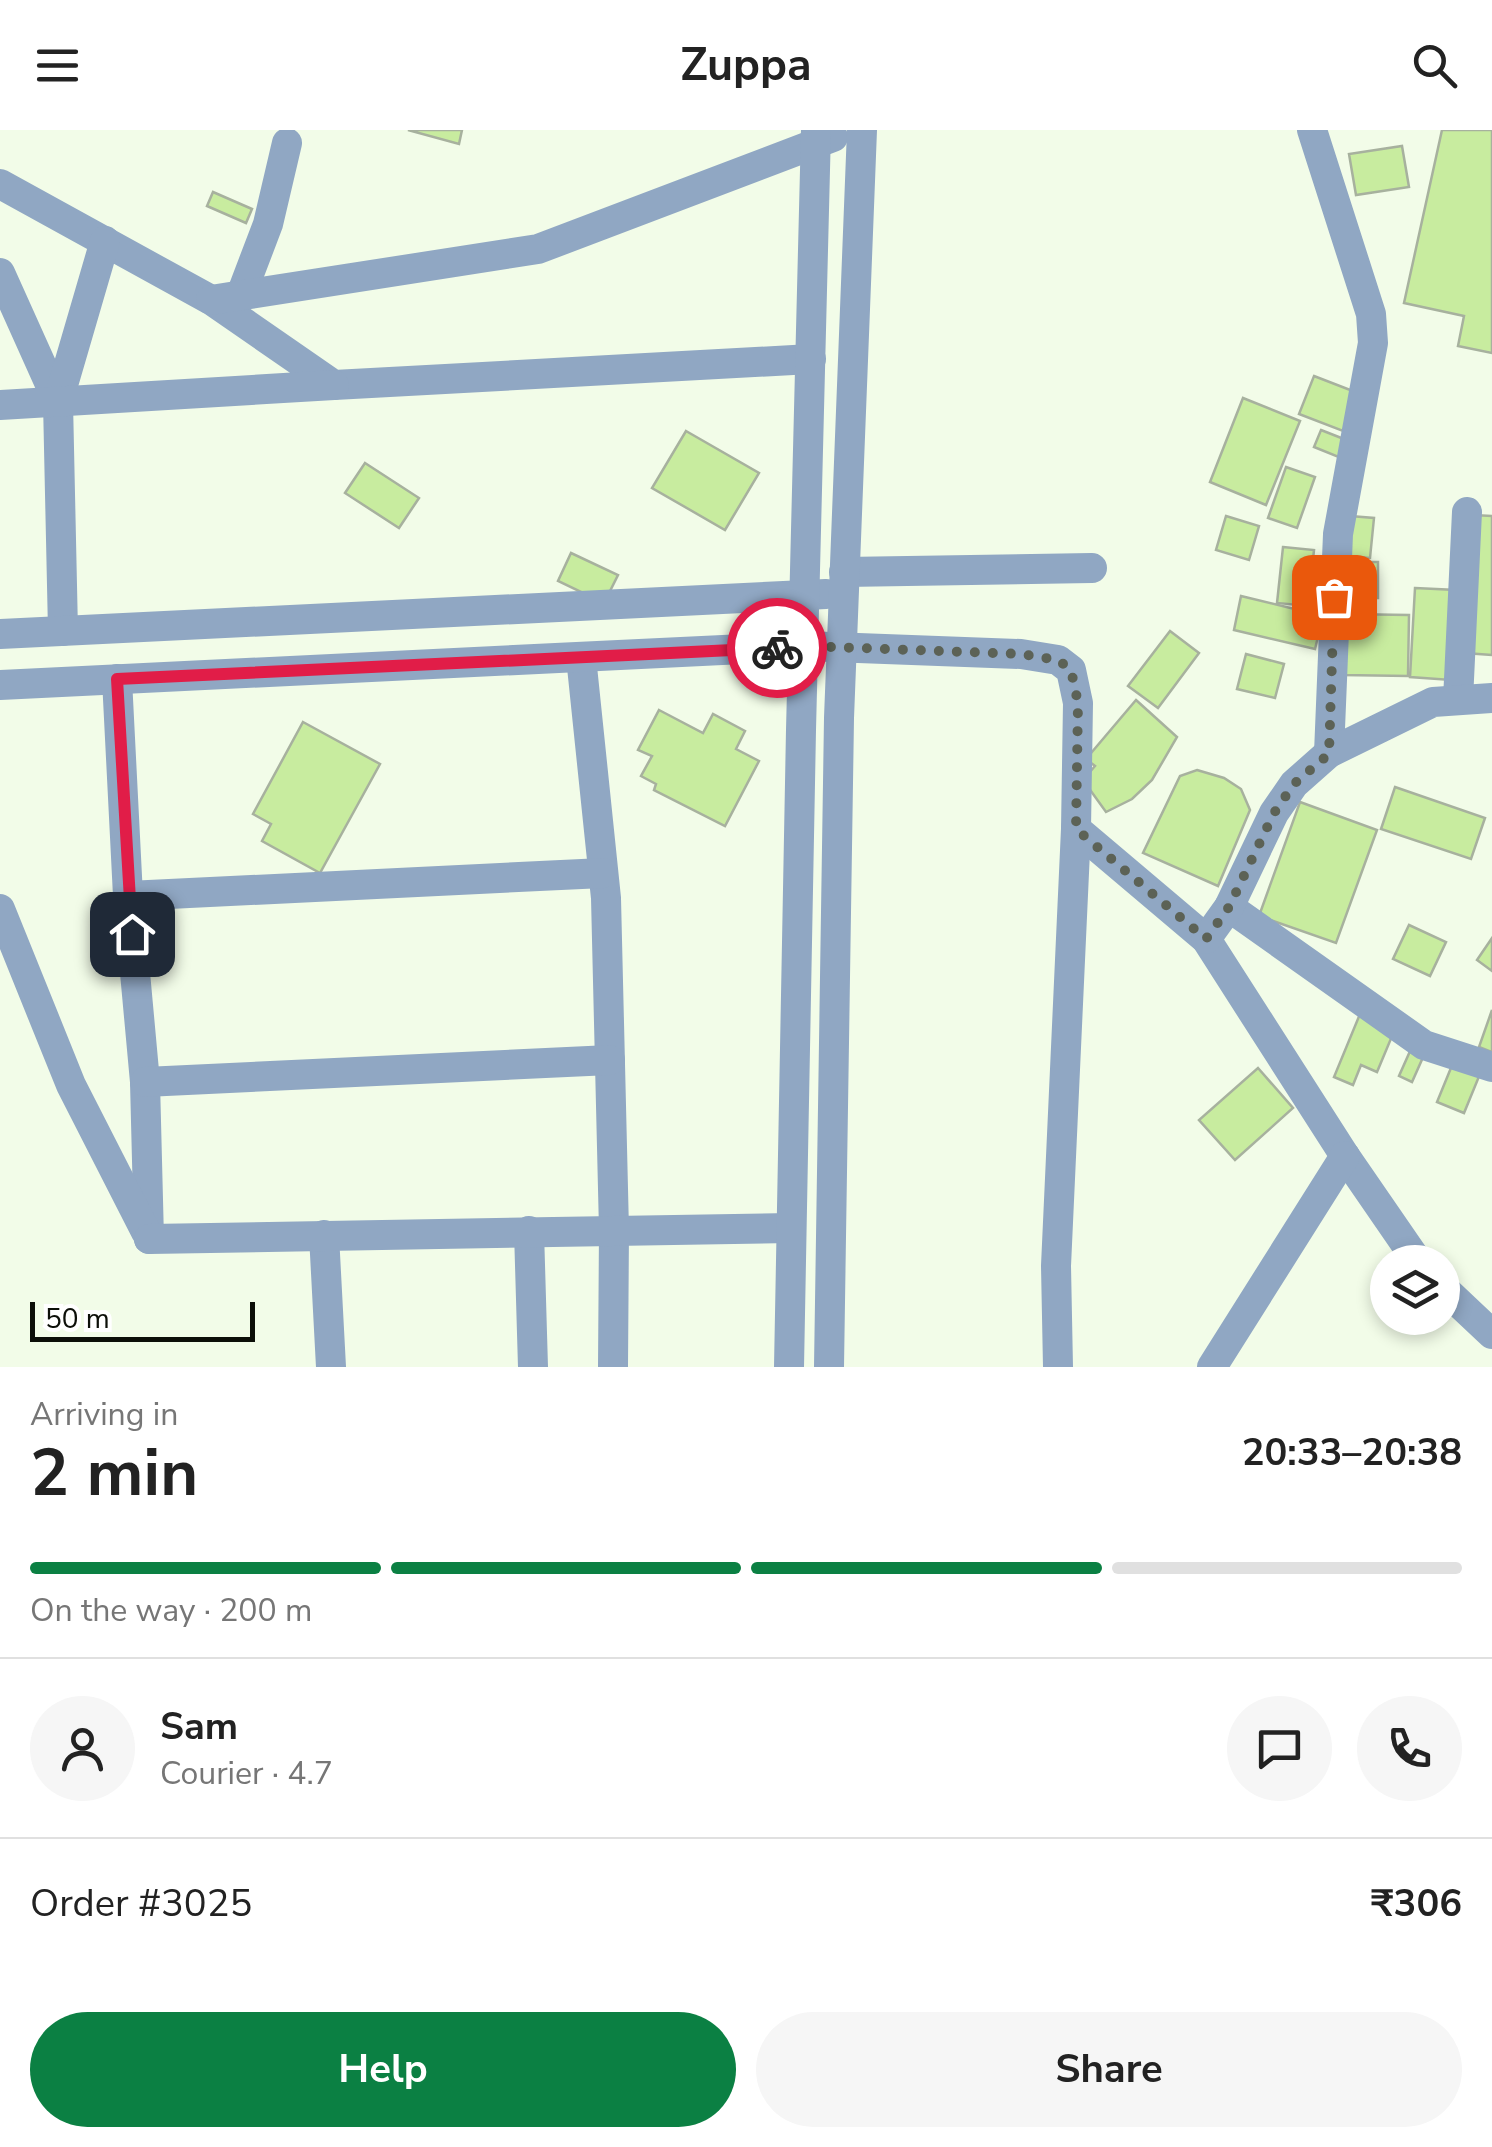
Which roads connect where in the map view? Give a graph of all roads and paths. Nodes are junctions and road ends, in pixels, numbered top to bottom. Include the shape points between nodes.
1 (853, 130) edge
2 (862, 130) edge
3 (1312, 130) edge
4 (816, 137) edge
5 (288, 143) dead end
6 (0, 184) edge
7 (105, 241) junction
8 (0, 274) edge
9 (242, 295) junction
10 (210, 300) junction
11 (811, 359) junction
12 (334, 385) junction
13 (58, 402) junction
14 (0, 404) edge
15 (1466, 512) dead end
16 (1092, 568) dead end
17 (844, 583) junction
18 (806, 595) junction
19 (64, 631) junction
20 (0, 634) edge
21 (804, 646) junction
22 (842, 648) junction
23 (580, 657) junction
24 (117, 679) junction
25 (0, 685) edge
26 (1492, 698) edge
27 (1458, 700) junction
28 (1329, 754) junction
29 (1076, 829) junction
30 (603, 873) junction
31 (128, 896) junction
32 (1229, 907) junction
33 (0, 909) edge
34 (1206, 939) junction
35 (610, 1060) junction
36 (1492, 1067) edge
37 (145, 1082) junction
38 (1345, 1156) junction
39 (792, 1228) junction
40 (614, 1230) junction
41 (529, 1231) junction
42 (324, 1235) junction
43 (149, 1239) junction
44 (1406, 1245) edge
45 (1460, 1304) edge
46 (1492, 1334) edge
47 (331, 1367) edge
48 (533, 1367) edge
49 (614, 1367) edge
50 (789, 1367) edge
51 (829, 1367) edge
52 (1058, 1367) edge
53 (1212, 1367) edge

1 - 4 street
2 - 17 street
3 - 28 street via 1373,329 1338,534
4 - 9 street via 538,248
4 - 11 street
5 - 9 street
6 - 7 street
7 - 10 street
7 - 13 street
8 - 13 street
9 - 10 street
10 - 12 street
11 - 12 street
11 - 18 street
12 - 13 street
13 - 14 street
13 - 19 street
15 - 27 street
16 - 17 street
17 - 18 street
17 - 22 street
18 - 19 street
18 - 21 street
19 - 20 street
21 - 22 street
21 - 23 street
21 - 39 street
22 - 29 street via 1021,654 1058,660 1071,670 1078,703
22 - 51 street
23 - 24 street
23 - 30 street
24 - 25 street
24 - 31 street
26 - 27 street
27 - 28 street via 1433,702
28 - 32 street via 1294,784 1274,813
29 - 34 street
29 - 52 street via 1056,1266
30 - 31 street
30 - 35 street
31 - 37 street
32 - 34 street
32 - 36 street via 1424,1045
33 - 43 street via 71,1085
34 - 38 street
35 - 37 street
35 - 40 street
37 - 43 street
38 - 44 street
38 - 53 street
39 - 40 street
39 - 50 street
40 - 41 street
40 - 49 street
41 - 42 street
41 - 48 street
42 - 43 street
42 - 47 street
45 - 46 street

